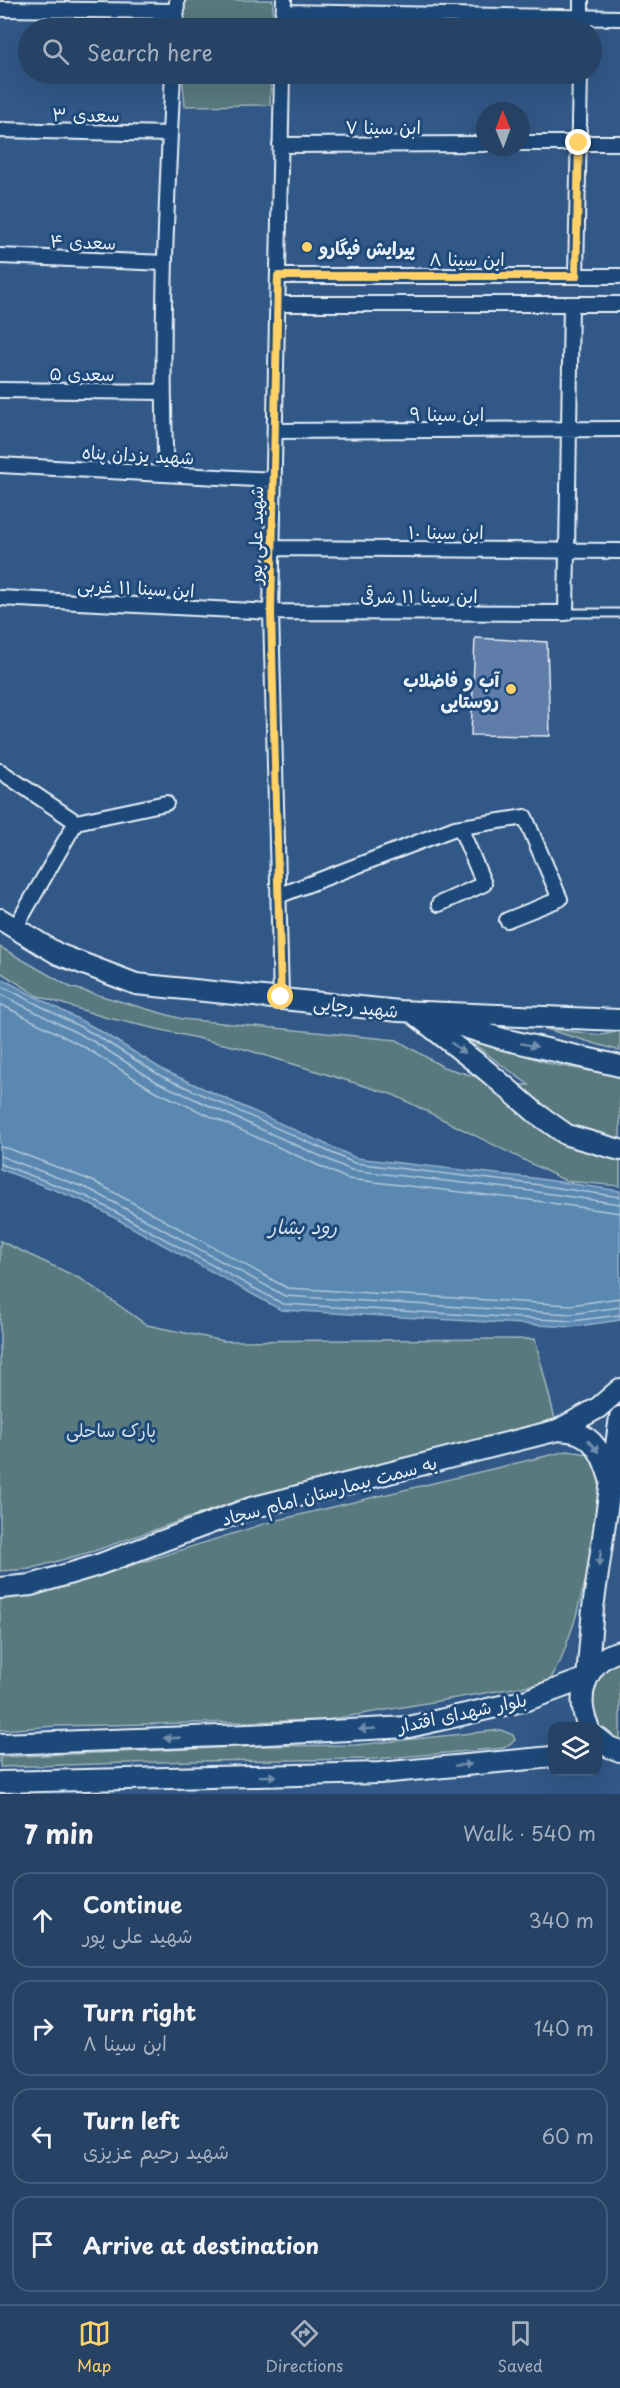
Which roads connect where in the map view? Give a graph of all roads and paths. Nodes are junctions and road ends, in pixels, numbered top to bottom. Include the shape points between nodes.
1 (581, 0) edge
2 (177, 5) edge
3 (284, 6) edge
4 (0, 9) edge
5 (494, 18) edge
6 (581, 18) edge
7 (620, 18) edge
8 (602, 20) edge
9 (172, 84) edge
10 (282, 84) edge
11 (580, 84) edge
12 (0, 130) edge
13 (170, 134) junction
14 (530, 143) edge
15 (579, 143) junction
16 (620, 143) edge
17 (476, 144) edge
18 (280, 145) junction
19 (0, 256) edge
20 (165, 263) junction
21 (278, 276) junction
22 (576, 276) junction
23 (620, 276) edge
24 (277, 304) junction
25 (571, 304) junction
26 (620, 304) edge
27 (0, 390) edge
28 (163, 392) junction
29 (620, 429) edge
30 (569, 430) junction
31 (275, 432) junction
32 (0, 465) edge
33 (166, 472) junction
34 (274, 480) junction
35 (272, 548) junction
36 (567, 550) junction
37 (620, 551) edge
38 (0, 598) edge
39 (271, 612) junction
40 (566, 613) junction
41 (620, 613) edge
42 (0, 771) edge
43 (166, 803) dead end
44 (76, 822) junction
45 (460, 827) junction
46 (278, 896) junction
47 (439, 904) dead end
48 (507, 920) dead end
49 (8, 924) edge
50 (281, 997) junction
51 (412, 1012) junction
52 (620, 1020) edge
53 (620, 1066) edge
54 (620, 1150) edge
55 (620, 1389) edge
56 (620, 1417) edge
57 (558, 1430) junction
58 (610, 1482) junction
59 (0, 1588) edge
60 (620, 1651) edge
61 (586, 1678) junction
62 (586, 1722) edge
63 (602, 1741) edge
64 (0, 1744) edge
65 (619, 1751) edge
66 (602, 1753) edge
67 (548, 1757) edge
68 (0, 1782) edge

1 - 6 street
2 - 4 street
3 - 5 street
7 - 8 street
9 - 13 street
10 - 18 street, شهید علی پور
11 - 15 street
12 - 13 street, سعدی ۳
13 - 20 street
14 - 15 street
15 - 16 street
15 - 22 street
17 - 18 street, ابن سینا ۷
18 - 21 street, شهید علی پور
19 - 20 street, سعدی ۴
20 - 28 street
21 - 22 street, ابن سینا ۸
21 - 24 street, شهید علی پور
22 - 23 street, ابن سینا ۸
24 - 25 street
24 - 31 street, شهید علی پور
25 - 26 street
25 - 30 street
27 - 28 street, سعدی ۵
28 - 33 street
29 - 30 street, ابن سینا ۹
30 - 31 street, ابن سینا ۹
30 - 36 street
31 - 34 street, شهید علی پور
32 - 33 street, شهید یزدان پناه
33 - 34 street, شهید یزدان پناه
34 - 35 street, شهید علی پور
35 - 36 street, ابن سینا ۱۰
35 - 39 street, شهید علی پور
36 - 37 street, ابن سینا ۱۰
36 - 40 street
38 - 39 street, ابن سینا ۱۱ غربی
39 - 40 street, ابن سینا ۱۱ شرقی
39 - 46 street, شهید علی پور
40 - 41 lane
42 - 44 street
43 - 44 street
44 - 49 street
45 - 46 street
45 - 47 street via 484,884
45 - 48 street via 525,818 560,899
46 - 50 street, شهید علی پور
49 - 50 street, شهید رجایی via 58,954 136,984
50 - 51 street, شهید رجایی
51 - 52 street, شهید رجایی
51 -> 53 street via 503,1039
51 -> 54 street via 567,1135
55 - 57 street, به سمت بیمارستان امام سجاد via 598,1408
56 - 58 street
57 -> 58 street via 581,1434 594,1444 605,1462
57 - 59 street, به سمت بیمارستان امام سجاد via 250,1508 95,1566 31,1586
58 -> 61 street
60 - 61 street via 598,1662
61 - 62 street via 581,1697
61 -> 64 street, بلوار شهدای اقتدار via 526,1700 409,1726
63 - 65 street
65 - 66 street
68 -> 67 street via 380,1773

